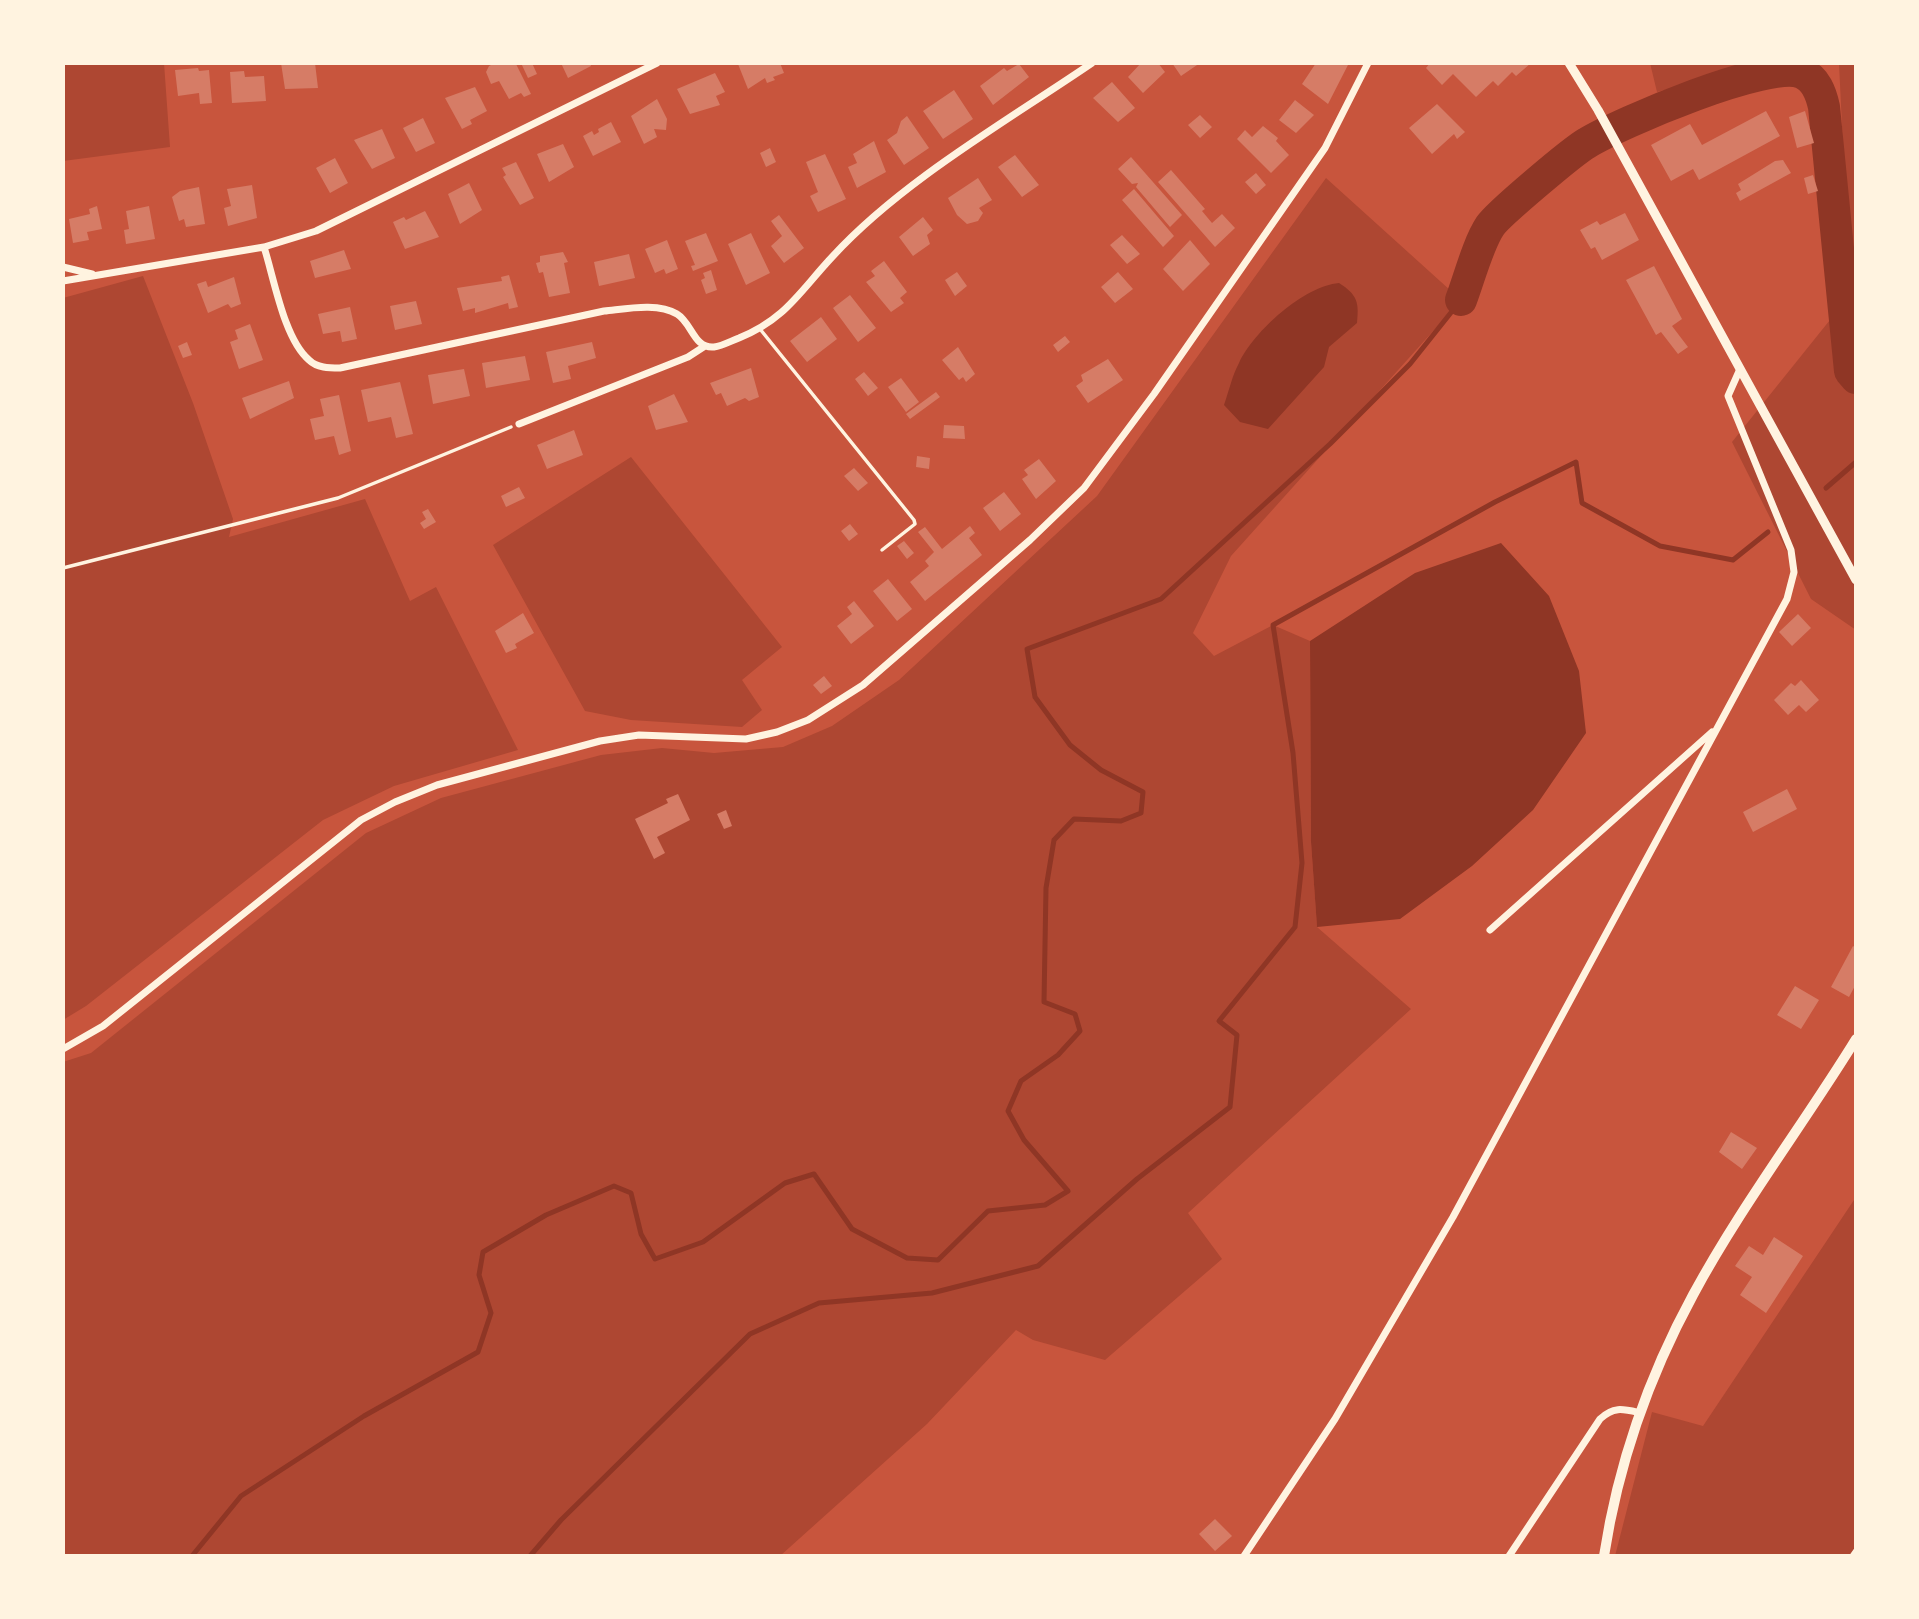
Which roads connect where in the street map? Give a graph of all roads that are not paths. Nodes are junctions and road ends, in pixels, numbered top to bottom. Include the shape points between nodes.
1 (657, 63) edge
2 (1092, 63) edge
3 (1368, 63) edge
4 (1569, 63) edge
5 (264, 247) junction
6 (63, 267) edge
7 (96, 275) junction
8 (63, 281) edge
9 (760, 329) junction
10 (705, 346) junction
11 (1740, 369) junction
12 (519, 424) road end
13 (882, 550) dead end
14 (1856, 580) edge
15 (1716, 728) junction
16 (1490, 930) dead end
17 (1856, 1039) edge
18 (63, 1049) edge
19 (1641, 1413) junction
20 (1856, 1549) edge
21 (1244, 1556) edge
22 (1509, 1556) edge
23 (1604, 1556) edge
24 (1851, 1556) edge

1 - 5 street via 316,231
2 - 9 street via 904,192 842,245 787,310
3 - 18 street via 1325,148 1084,488 1031,540 863,685 808,720 777,732 746,739 639,736 600,741 436,785 395,802 361,820 103,1026
4 - 11 street
5 - 7 street
5 - 10 street via 294,340 309,361 323,367 340,368 635,308 678,314
6 - 7 street
7 - 8 street
9 - 10 street via 716,347
9 - 13 lane via 914,520 915,524
10 - 12 street via 688,357
11 - 14 street
11 - 15 street via 1728,396 1791,550 1794,572 1787,599
15 - 16 street
15 - 21 street via 1453,1217 1335,1419
17 - 19 main road via 1693,1294
19 - 22 street via 1620,1408 1609,1410 1600,1419
19 - 23 main road
20 - 24 lane

